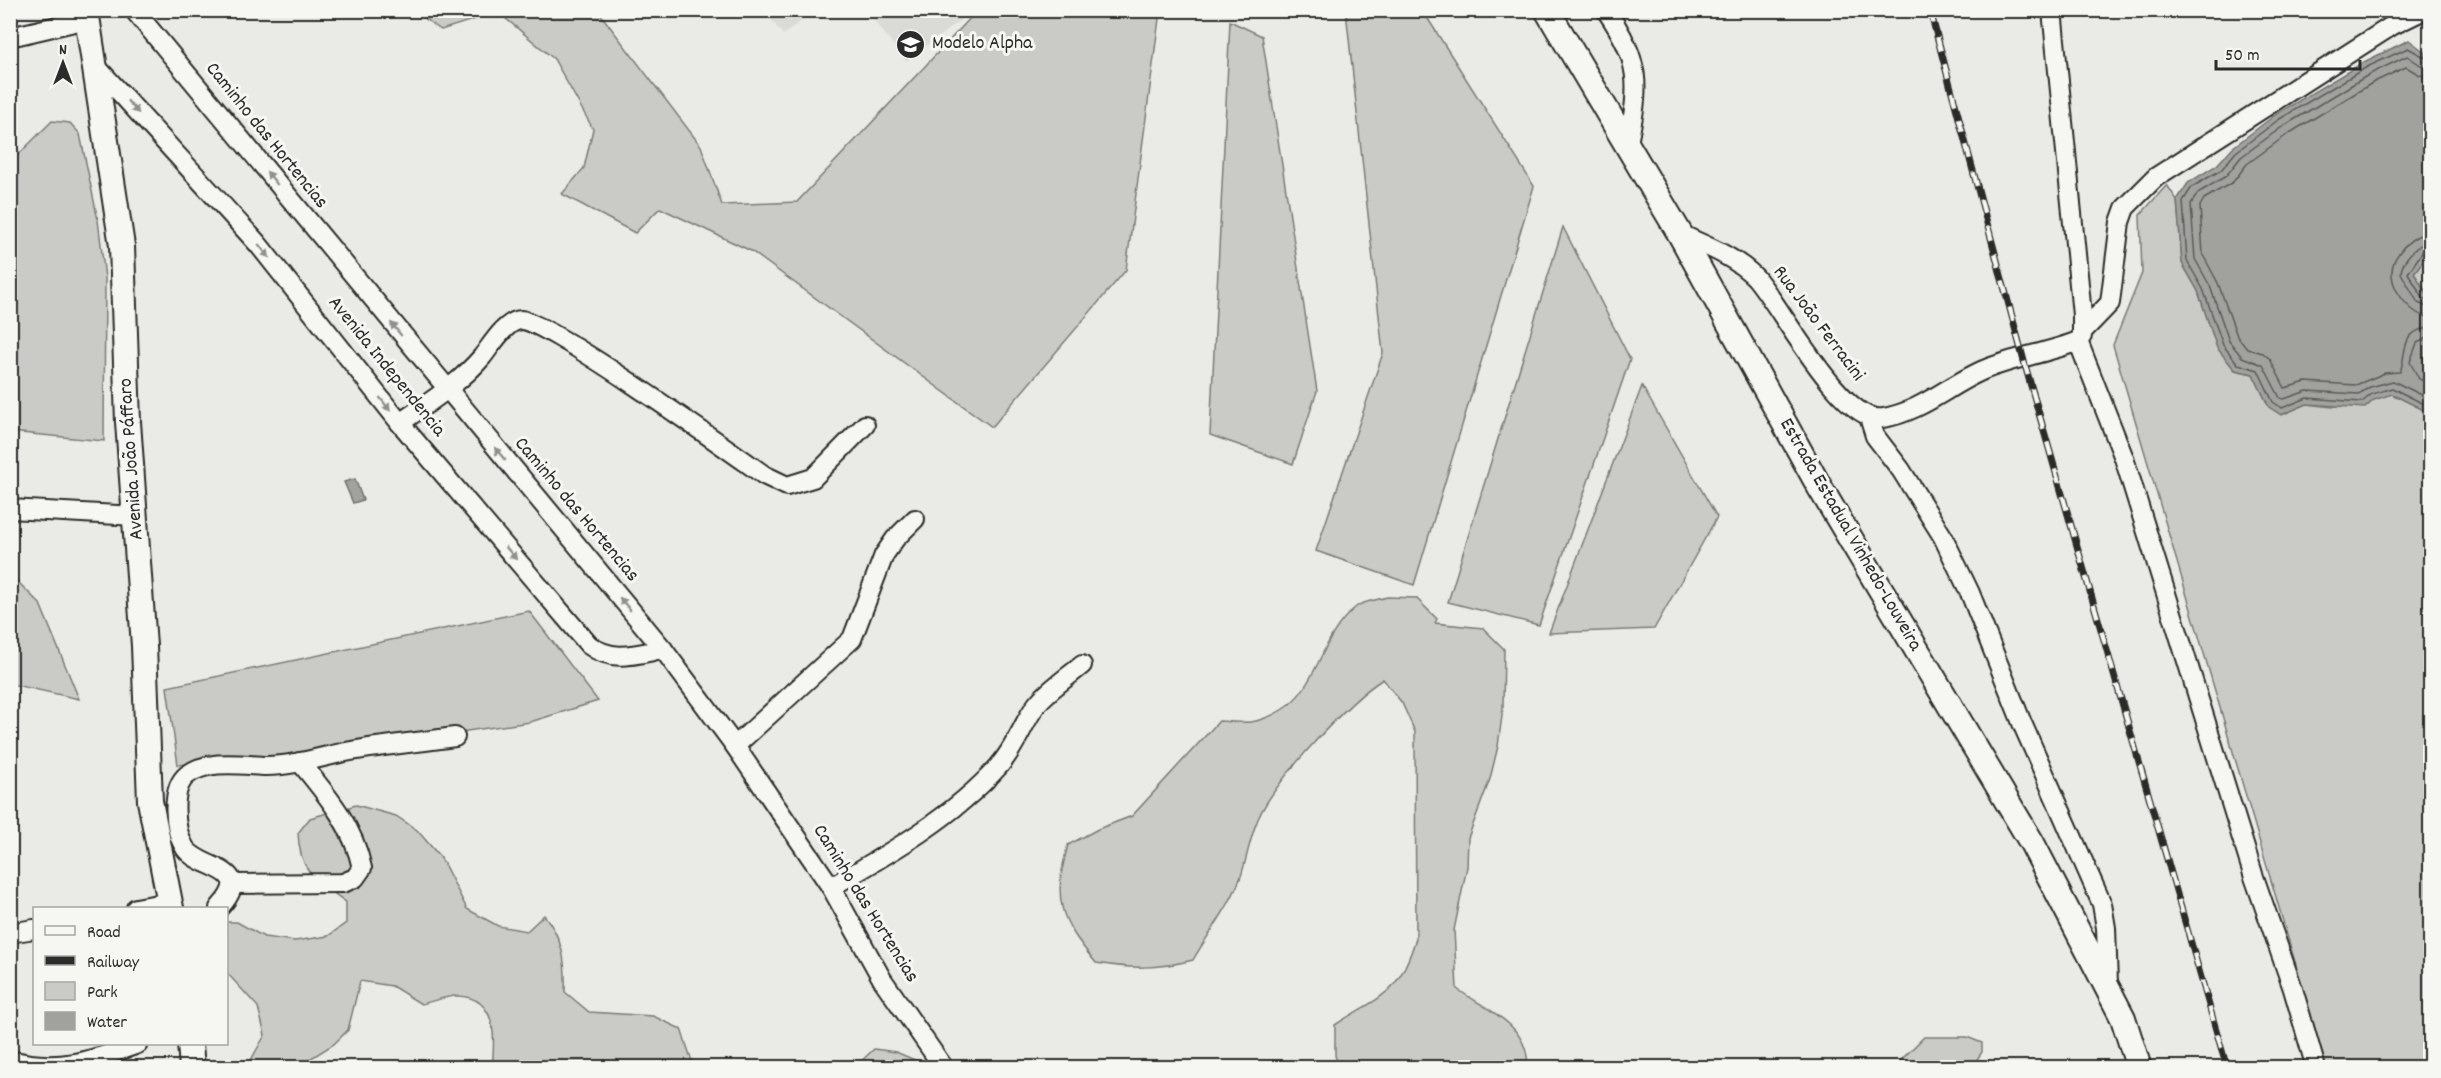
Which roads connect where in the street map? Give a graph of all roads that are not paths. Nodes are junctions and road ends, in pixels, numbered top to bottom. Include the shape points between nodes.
1 (134, 10) edge
2 (1547, 10) edge
3 (1606, 10) edge
4 (2052, 10) edge
5 (2424, 10) edge
6 (86, 15) edge
7 (10, 37) edge
8 (93, 64) junction
9 (1628, 143) junction
10 (1680, 234) junction
11 (2080, 336) junction
12 (447, 390) junction
13 (1869, 417) junction
14 (400, 423) junction
15 (866, 425) dead end
16 (10, 509) edge
17 (136, 516) junction
18 (915, 519) dead end
19 (663, 649) junction
20 (1082, 665) dead end
21 (455, 737) dead end
22 (735, 746) junction
23 (300, 762) junction
24 (233, 885) junction
25 (831, 887) junction
26 (170, 905) edge
27 (152, 907) edge
28 (221, 907) edge
29 (33, 929) edge
30 (10, 933) edge
31 (2108, 991) junction
32 (135, 1045) edge
33 (190, 1045) edge
34 (10, 1060) edge
35 (192, 1068) edge
36 (944, 1068) edge
37 (2139, 1068) edge
38 (2316, 1068) edge

12 -> 1 street, Caminho das Hortencias
2 - 9 main road, Estrada Estadual Vinhedo-Louveira
3 - 9 street via 1633,60 1637,82
4 - 11 street via 2076,234
5 - 11 street via 2393,25 2156,177 2125,208 2110,303
6 - 7 street
6 - 8 main road, Avenida João Páffaro
8 -> 14 street, Avenida Independencia via 258,244
8 - 17 main road, Avenida João Páffaro via 122,246 128,422
9 - 10 main road, Estrada Estadual Vinhedo-Louveira
10 - 13 street, Rua João Ferracini via 1738,262 1756,279 1837,391
10 - 31 main road, Estrada Estadual Vinhedo-Louveira via 1819,486 2032,843
11 - 13 street via 1985,369 1912,409 1882,419
11 - 38 street via 2124,458
12 - 14 street
12 - 15 street via 466,376 509,325 521,320 574,347 764,475 787,486 813,478
19 -> 12 street, Caminho das Hortencias
13 - 31 street via 1875,436 1937,528 1961,575 2102,904
14 -> 19 street, Avenida Independencia via 589,645 620,658
16 - 17 street
17 - 26 main road, Avenida João Páffaro via 150,801
18 - 22 street via 884,555 852,639
19 - 22 street, Caminho das Hortencias
20 - 25 street via 1037,704 1018,742 998,767 955,807 879,860
21 - 23 street
22 - 25 street, Caminho das Hortencias
23 - 24 street via 283,766 204,765 185,776 176,794 178,828 185,849 226,874
23 - 24 street via 342,814 359,851 362,868 355,878 343,883
24 - 28 street via 232,894
25 - 36 street, Caminho das Hortencias via 882,979
26 - 27 street
29 - 30 street
31 - 37 main road, Estrada Estadual Vinhedo-Louveira
32 - 34 street via 66,1066
33 - 35 main road

